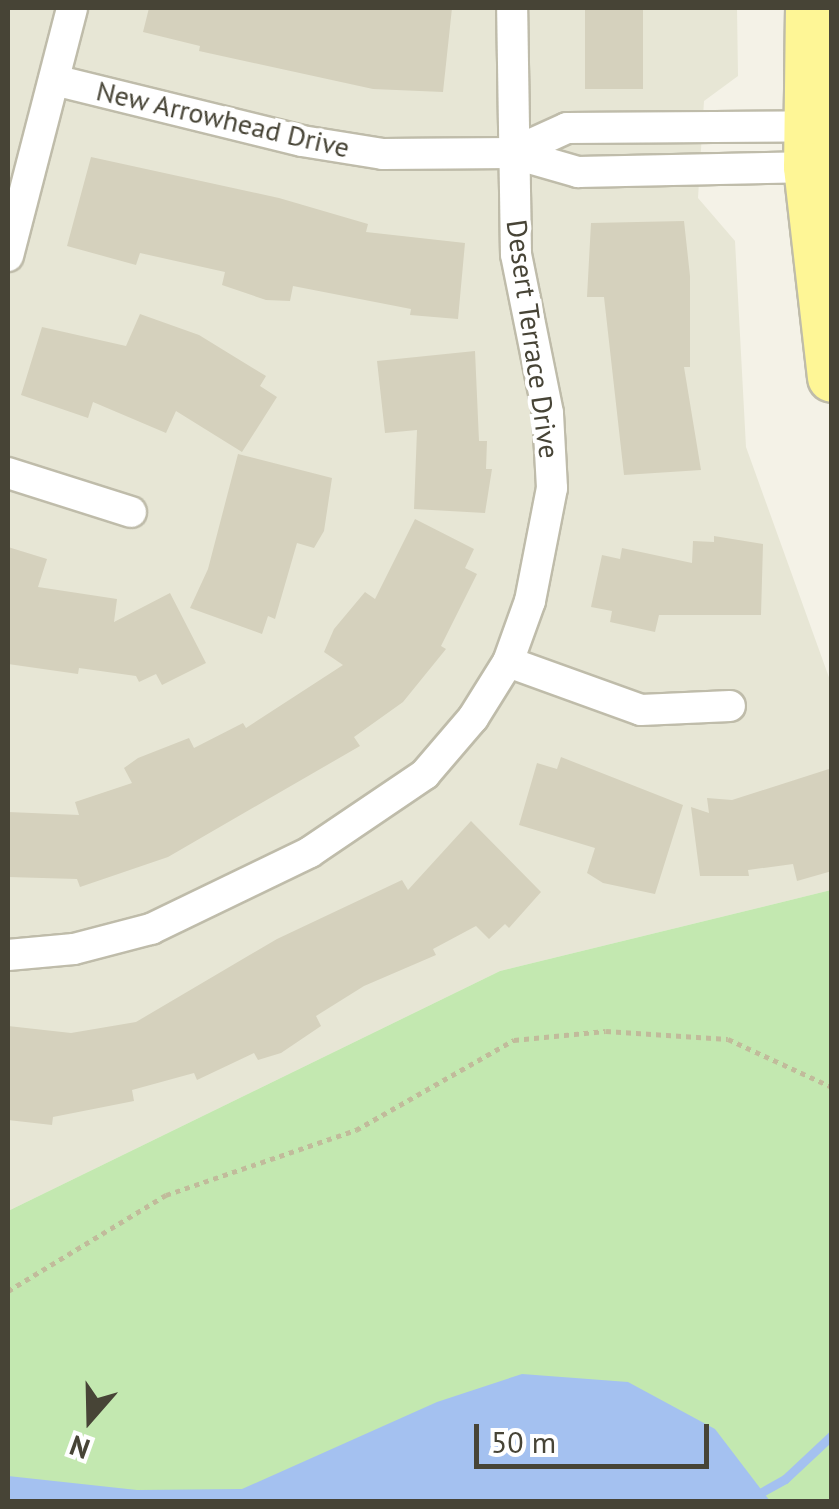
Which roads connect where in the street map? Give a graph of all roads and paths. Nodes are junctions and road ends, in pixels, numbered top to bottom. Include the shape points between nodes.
1 (72, 8) edge
2 (512, 8) edge
3 (810, 8) edge
4 (54, 80) junction
5 (820, 146) edge
6 (512, 153) junction
7 (8, 256) edge
8 (832, 378) edge
9 (8, 473) edge
10 (131, 512) dead end
11 (508, 662) junction
12 (730, 706) dead end
13 (8, 955) edge
14 (832, 1086) edge
15 (8, 1291) edge

1 - 4 street
2 - 6 street, Desert Terrace Drive
3 - 5 main road
4 - 6 street, New Arrowhead Drive via 302,141 383,154
4 - 7 street
5 - 6 street, New Arrowhead Drive via 578,172
5 - 6 street, New Arrowhead Drive via 567,128
5 - 8 main road
6 - 11 street, Desert Terrace Drive via 516,254 548,413 552,488 530,602
9 - 10 street
11 - 12 street via 640,710
11 - 13 street, Desert Terrace Drive via 474,718 425,774 310,852 151,929
14 - 15 path via 728,1040 606,1030 514,1040 356,1130 166,1196

